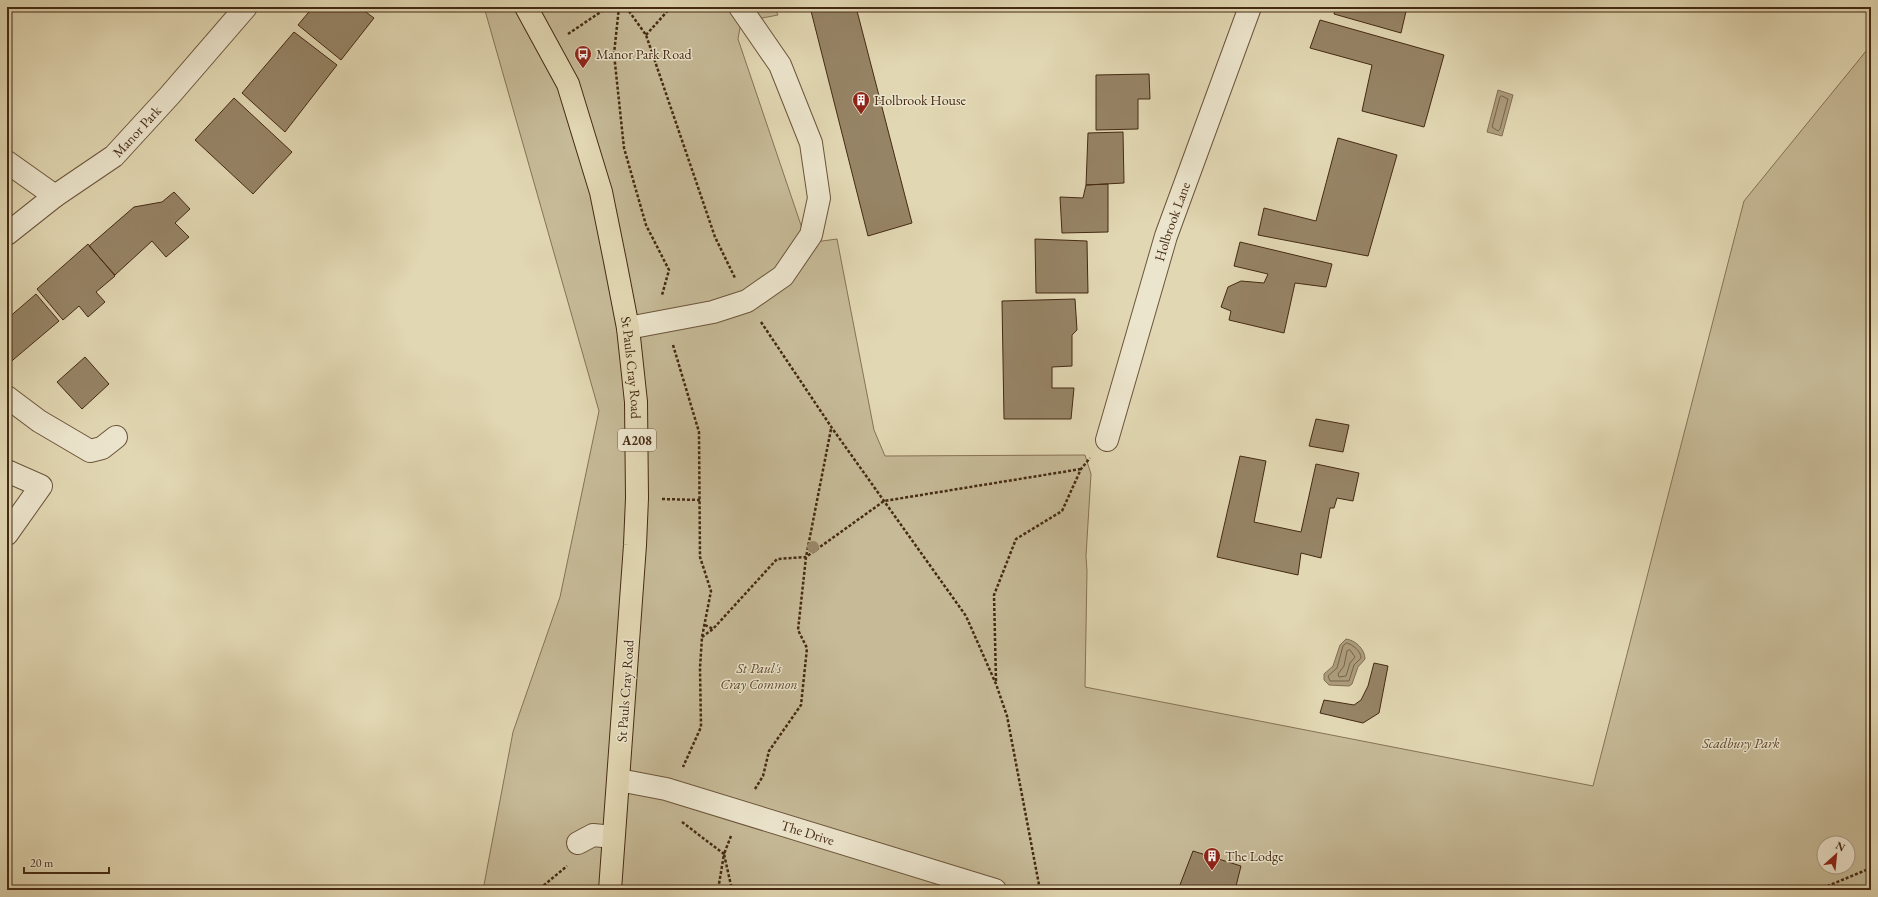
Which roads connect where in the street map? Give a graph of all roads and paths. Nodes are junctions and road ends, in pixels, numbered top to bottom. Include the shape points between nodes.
1 (246, 7) edge
2 (526, 7) edge
3 (608, 7) edge
4 (619, 7) edge
5 (626, 7) edge
6 (671, 7) edge
7 (740, 7) edge
8 (1250, 7) edge
9 (646, 35) junction
10 (548, 48) junction
11 (7, 162) edge
12 (55, 196) junction
13 (7, 234) edge
14 (747, 301) junction
15 (667, 320) junction
16 (628, 328) junction
17 (7, 397) edge
18 (832, 428) junction
19 (116, 437) dead end
20 (1107, 440) joint
21 (1081, 469) junction
22 (7, 471) edge
23 (637, 498) junction
24 (700, 500) junction
25 (884, 501) junction
26 (7, 534) edge
27 (806, 557) junction
28 (704, 625) junction
29 (713, 629) junction
30 (702, 637) junction
31 (996, 684) junction
32 (619, 780) junction
33 (653, 787) junction
34 (740, 813) junction
35 (613, 837) junction
36 (578, 843) dead end
37 (724, 854) junction
38 (1871, 868) edge
39 (610, 890) edge
40 (718, 890) edge
41 (732, 890) edge
42 (995, 890) edge
43 (1040, 890) edge
44 (1818, 890) edge

1 - 12 street, Manor Park via 114,156
2 - 10 main road, St Pauls Cray Road / A208
3 - 10 path
4 - 15 path via 614,54 624,148 646,225 669,270 661,297
5 - 9 path
6 - 9 path
7 - 14 street via 780,65 811,143 819,198 811,235 787,270
8 - 20 street, Holbrook Lane via 1166,236
9 - 14 path via 715,237
10 - 16 main road, St Pauls Cray Road / A208 via 568,84 586,138 601,192
11 - 12 street
12 - 13 street, Manor Park
14 - 15 street via 712,312
14 - 18 path
15 - 16 street
15 - 24 path via 699,432
16 - 23 main road, St Pauls Cray Road / A208 via 636,402
17 - 19 street via 39,421 90,451 102,448
18 - 25 path
18 - 27 path
20 - 21 path
21 - 25 path
21 - 31 path via 1062,511 1016,539 1013,546 994,595
22 - 26 street via 41,486
23 - 24 path
23 - 32 main road, St Pauls Cray Road / A208
24 - 28 path via 700,557 711,591
25 - 27 path
25 - 31 path via 966,616
27 - 29 path via 777,559
27 - 34 path via 798,630 807,648 801,705 769,751 763,776
28 - 29 path
28 - 30 path
29 - 30 path
30 - 33 path via 701,727 683,767
31 - 43 path via 1006,716
32 - 33 street, The Drive
32 - 35 main road, St Pauls Cray Road / A208
33 - 34 street, The Drive
34 - 37 path
34 - 42 street, The Drive
35 - 36 street via 593,835
35 - 39 main road, St Pauls Cray Road / A208
37 - 40 path
37 - 41 path
38 - 44 path

